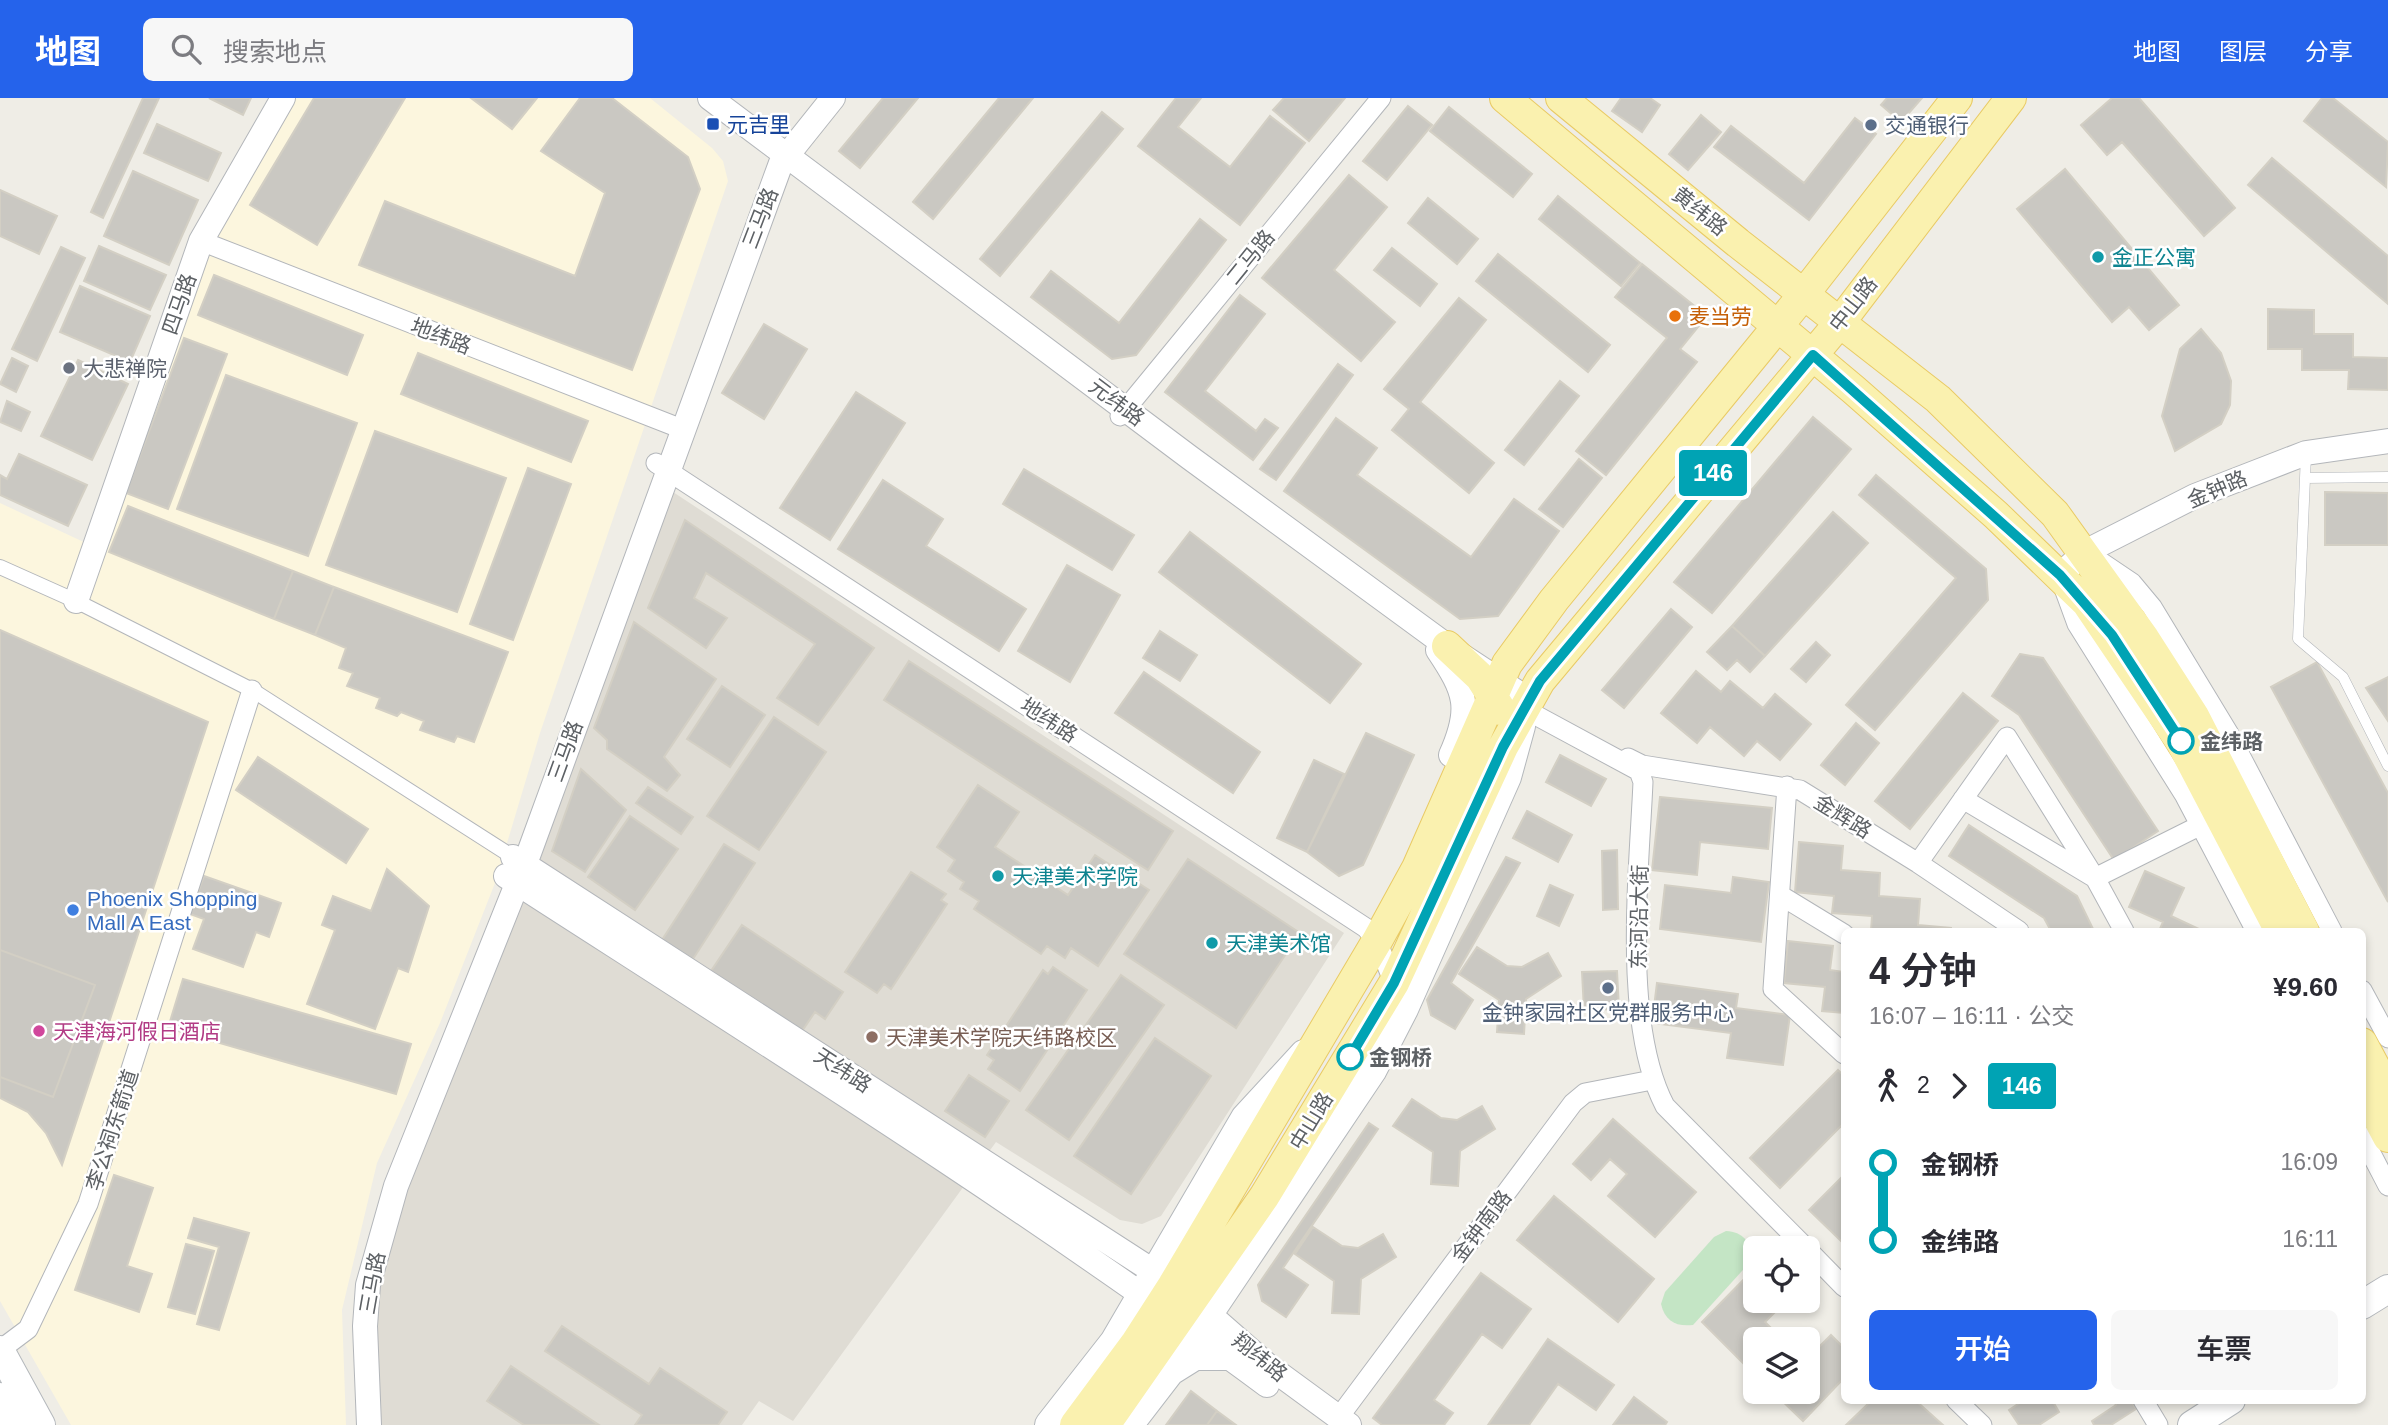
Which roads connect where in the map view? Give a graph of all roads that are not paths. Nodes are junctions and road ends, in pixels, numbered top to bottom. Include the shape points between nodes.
1 (283, 98) edge
2 (695, 98) edge
3 (710, 98) edge
4 (821, 98) edge
5 (834, 98) edge
6 (1381, 98) edge
7 (1505, 98) edge
8 (1561, 98) edge
9 (1957, 98) edge
10 (2011, 98) edge
11 (787, 155) junction
12 (201, 242) junction
13 (1804, 294) junction
14 (1841, 321) junction
15 (1778, 326) junction
16 (1813, 355) junction
17 (1123, 412) junction
18 (676, 427) junction
19 (2388, 441) edge
20 (2306, 453) junction
21 (662, 467) junction
22 (2388, 477) edge
23 (2305, 478) junction
24 (2085, 552) junction
25 (0, 567) edge
26 (2060, 575) junction
27 (76, 601) junction
28 (1442, 648) junction
29 (1495, 689) junction
30 (252, 690) junction
31 (1527, 705) junction
32 (1503, 747) junction
33 (2388, 766) edge
34 (1787, 786) junction
35 (1963, 799) junction
36 (2201, 825) junction
37 (1918, 863) junction
38 (515, 870) junction
39 (2095, 878) junction
40 (1780, 895) junction
41 (1396, 907) junction
42 (2015, 928) edge
43 (2122, 928) edge
44 (2254, 928) edge
45 (2278, 928) edge
46 (2302, 928) edge
47 (2330, 928) edge
48 (1841, 932) edge
49 (1377, 941) junction
50 (1399, 996) junction
51 (2366, 997) edge
52 (2388, 1038) edge
53 (1311, 1047) junction
54 (1841, 1051) edge
55 (2366, 1051) edge
56 (1652, 1080) junction
57 (2388, 1092) edge
58 (2366, 1096) edge
59 (2388, 1137) edge
60 (2366, 1144) edge
61 (2388, 1186) edge
62 (1794, 1236) edge
63 (1820, 1262) edge
64 (1841, 1284) edge
65 (2388, 1289) edge
66 (1180, 1303) junction
67 (2366, 1303) edge
68 (2388, 1307) edge
69 (2366, 1320) edge
70 (1114, 1342) joint
71 (1232, 1347) junction
72 (0, 1350) edge
73 (1169, 1373) junction
74 (0, 1397) edge
75 (1960, 1404) edge
76 (2145, 1404) edge
77 (2204, 1404) edge
78 (2225, 1404) edge
79 (1101, 1421) edge
80 (1337, 1422) edge
81 (15, 1425) edge
82 (41, 1425) edge
83 (362, 1425) edge
84 (369, 1425) edge
85 (1049, 1425) edge
86 (1982, 1425) edge
87 (2158, 1425) edge
88 (2170, 1425) edge
89 (2192, 1425) edge

1 - 12 street, 四马路
2 - 11 street, 元纬路
3 - 11 street, 元纬路
4 - 11 street, 三马路
5 - 11 street, 三马路
6 - 17 street, 二马路
7 - 15 main road, 黄纬路
8 - 13 main road, 黄纬路
9 - 13 main road, 中山路
10 - 14 main road, 中山路
11 - 17 street, 元纬路
11 - 18 street, 三马路
12 - 18 street, 地纬路
12 - 27 street, 四马路
13 - 14 main road, 黄纬路
13 - 15 main road, 中山路
14 - 16 main road, 中山路
14 - 24 main road via 1960,418 2047,506
15 - 16 main road
15 - 29 main road, 中山路 via 1554,600 1507,664
16 - 26 main road
16 - 31 main road, 中山路 via 1549,667
17 - 28 street, 元纬路
18 - 21 street, 三马路
19 - 20 street, 金钟路
20 - 23 lane
20 - 24 street, 金钟路 via 2195,496
21 - 38 street, 三马路
21 - 49 street, 地纬路 via 1366,928
22 - 23 lane
23 - 33 lane via 2298,639 2343,677
24 - 26 street, 金钟路
24 - 46 main road via 2194,716
24 - 47 street via 2132,583 2152,607 2229,733
25 - 27 street
26 - 36 street via 2077,624
26 - 45 main road via 2112,635 2181,741
27 - 30 street
28 - 29 main road
28 - 41 street via 1464,694 1464,725 1419,830
29 - 31 street
29 - 32 main road via 1505,720
29 - 41 main road, 中山路
30 - 38 street
30 - 72 street, 李公祠东箭道 via 88,1204 28,1329
31 - 32 main road, 中山路
31 - 34 street, 金辉路 via 1642,765
31 - 50 main road via 1507,776
31 - 56 street, 东河沿大街 via 1639,771 1643,782 1638,971 1643,1045
32 - 50 main road, 中山路
34 - 37 street, 金辉路
34 - 40 street
35 - 37 street
35 - 39 street
35 - 39 street via 2007,737
36 - 39 street
36 - 44 street
37 - 42 street, 金辉路
38 - 66 street, 天纬路
38 - 83 street, 三马路 via 389,1178 362,1275 355,1331
38 - 84 street, 三马路 via 396,1186 377,1249 365,1326
39 - 43 street
40 - 48 street
40 - 54 street via 1773,989
41 - 49 main road, 中山路
49 - 50 street, 地纬路
49 - 53 main road, 中山路
50 - 66 main road, 中山路 via 1222,1259
50 - 66 main road via 1372,1071
51 - 52 street
53 - 66 main road, 中山路 via 1193,1247
53 - 66 main road via 1245,1118
55 - 57 main road
56 - 62 street, 东河沿大街 via 1665,1105
56 - 80 street, 金钟南路 via 1585,1093 1573,1103
58 - 59 main road
60 - 61 street
63 - 64 street, 东河沿大街
65 - 67 main road
66 - 70 main road
66 - 71 street, 翔纬路
66 - 71 street
66 - 73 main road
66 - 79 main road, 中山路
68 - 69 main road
70 - 85 main road
71 - 73 main road via 1195,1356
71 - 80 street, 翔纬路
72 - 82 main road
73 - 79 main road
74 - 81 main road
75 - 86 street
76 - 87 street
77 - 88 main road
78 - 89 main road

